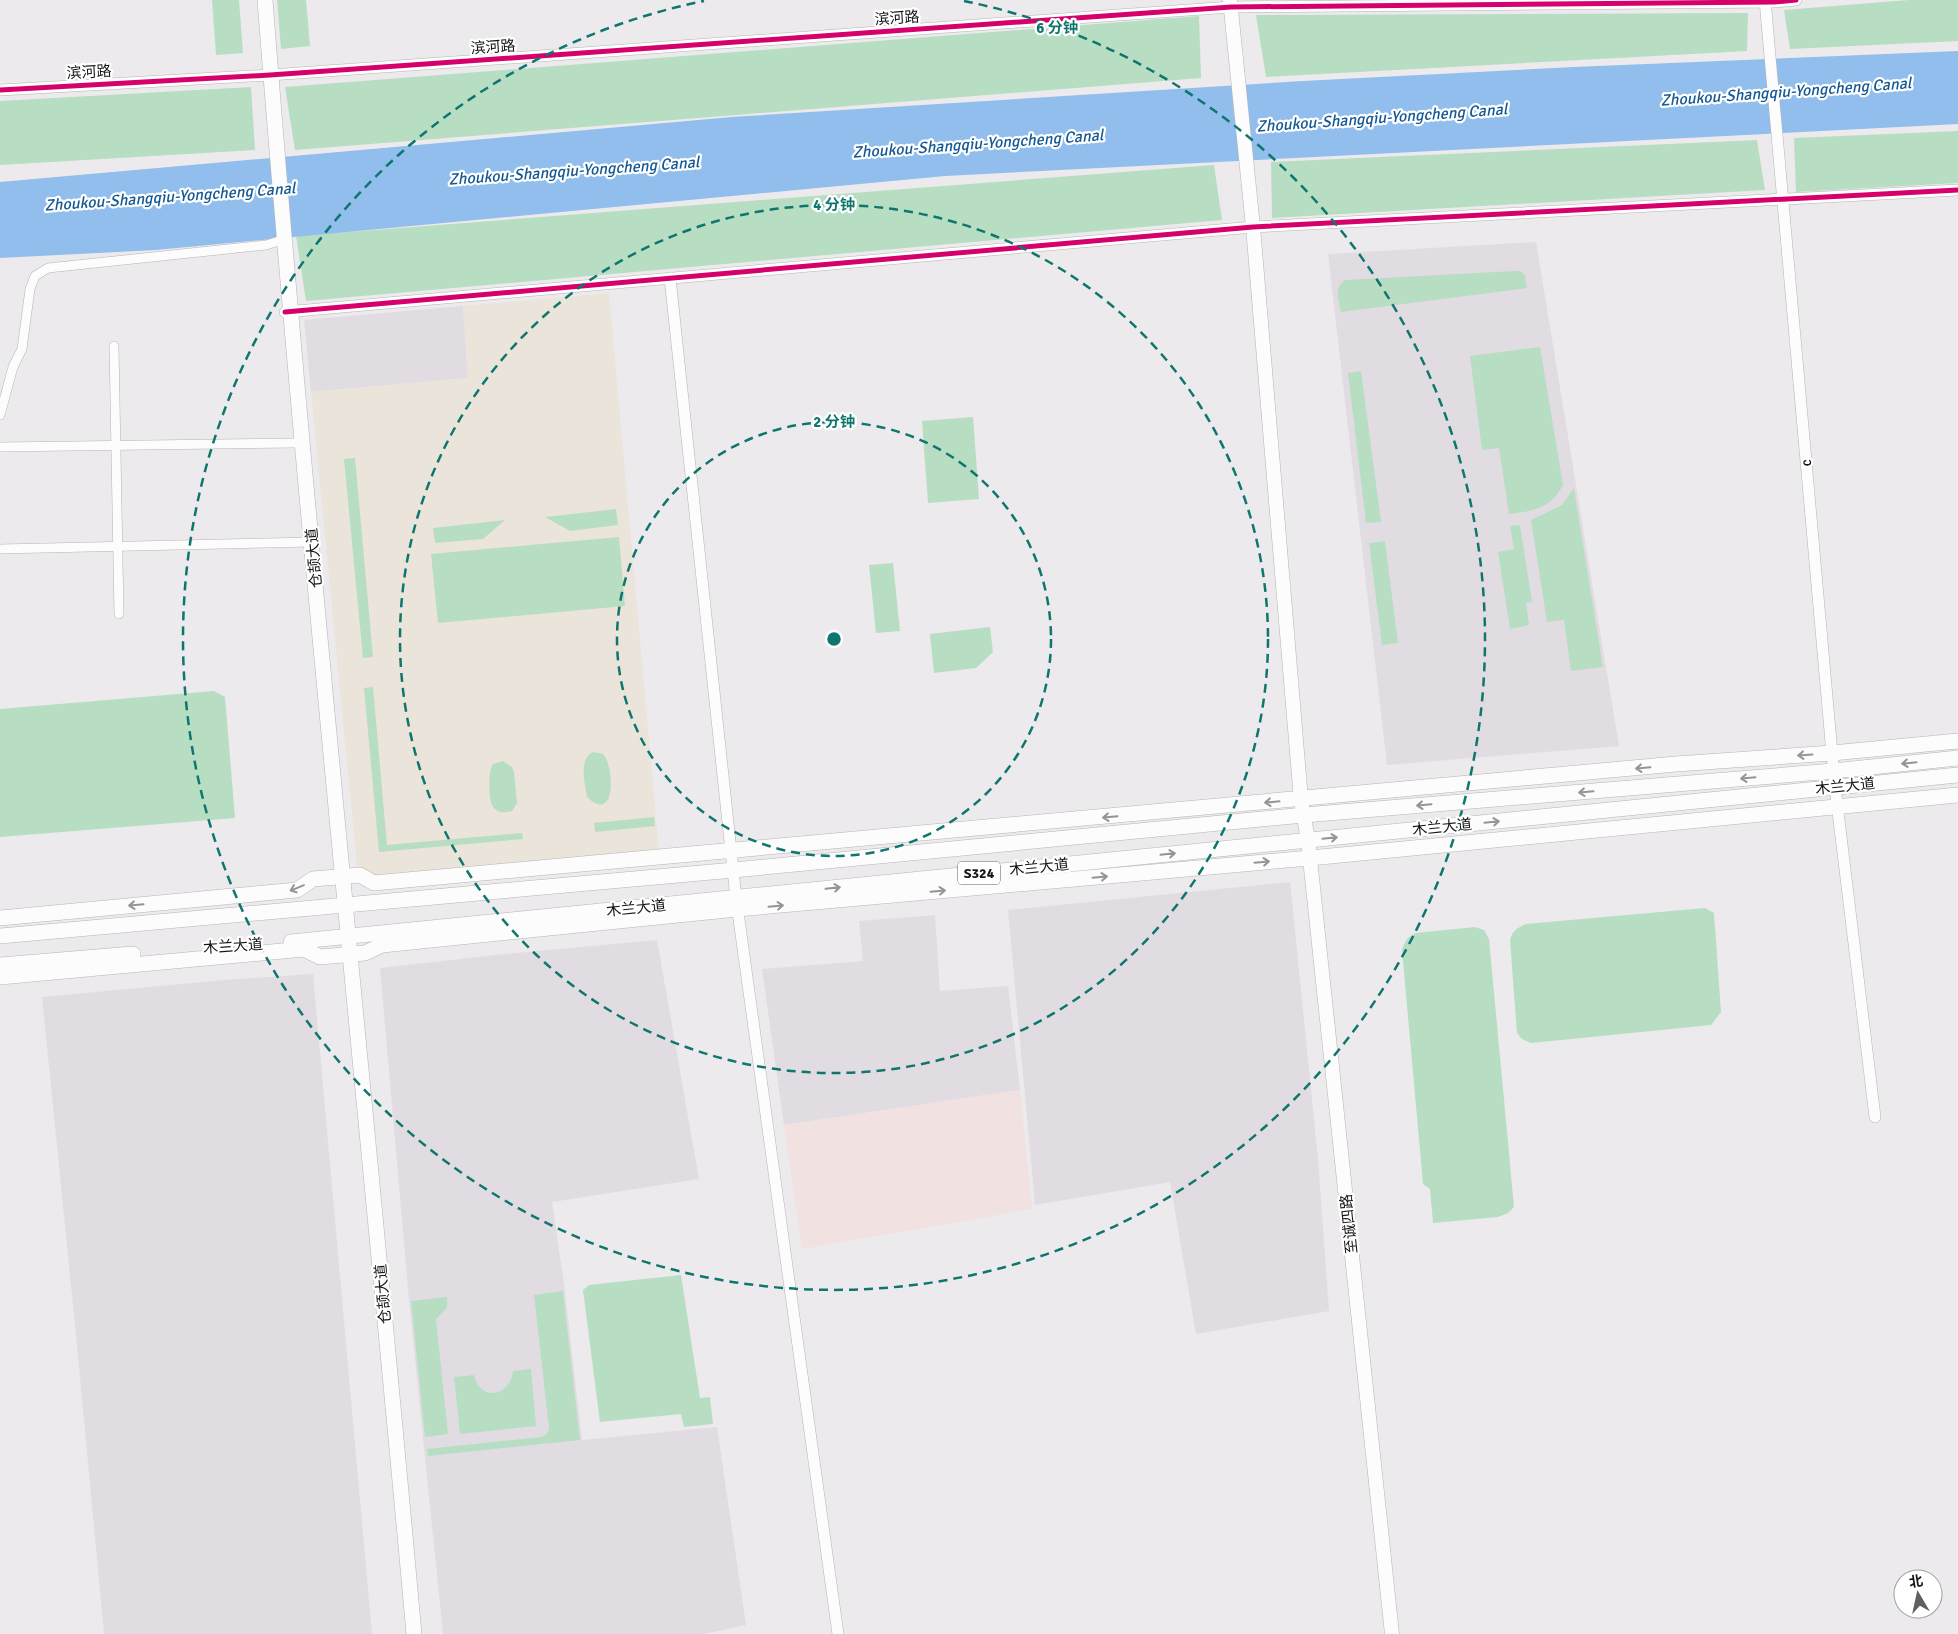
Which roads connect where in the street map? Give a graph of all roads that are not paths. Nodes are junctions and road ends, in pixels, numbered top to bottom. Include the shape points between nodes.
1 (255, 0) edge
2 (264, 0) edge
3 (1796, 0) edge
4 (1765, 1) edge
5 (1231, 3) edge
6 (267, 76) junction
7 (0, 90) edge
8 (1958, 190) edge
9 (1782, 199) junction
10 (1252, 228) junction
11 (282, 241) junction
12 (670, 278) junction
13 (288, 312) junction
14 (114, 346) dead end
15 (0, 415) edge
16 (296, 443) junction
17 (116, 445) junction
18 (0, 447) edge
19 (308, 542) junction
20 (118, 547) junction
21 (0, 549) edge
22 (119, 614) dead end
23 (1958, 740) edge
24 (1832, 753) junction
25 (1958, 758) edge
26 (1834, 771) junction
27 (1958, 775) edge
28 (1835, 787) junction
29 (1958, 795) edge
30 (1303, 807) junction
31 (1837, 807) junction
32 (1308, 840) junction
33 (731, 850) junction
34 (1310, 858) junction
35 (734, 870) junction
36 (338, 877) junction
37 (340, 904) junction
38 (736, 904) junction
39 (0, 918) edge
40 (0, 936) edge
41 (343, 938) junction
42 (345, 955) junction
43 (0, 965) edge
44 (0, 977) edge
45 (1875, 1117) dead end
46 (405, 1634) edge
47 (414, 1634) edge
48 (838, 1634) edge
49 (1392, 1634) edge

1 - 6 main road
2 - 6 main road
3 - 4 street, 滨河路
4 - 5 street, 滨河路
4 - 9 street, c
5 - 6 street, 滨河路
5 - 10 main road, 至诚四路
6 - 7 street, 滨河路
6 - 11 main road, 仓颉大道
8 - 9 street
9 - 10 street
9 - 24 street, c
10 - 12 street
10 - 30 main road, 至诚四路
11 - 13 main road, 仓颉大道
11 - 15 street via 48,268 35,276 30,289 22,349 13,367
12 - 13 street
12 - 33 street
13 - 16 main road, 仓颉大道
13 - 19 main road, 仓颉大道
14 - 17 street
16 - 17 street
16 - 19 main road, 仓颉大道
17 - 18 street
17 - 20 street
19 - 20 street
19 - 36 main road, 仓颉大道
20 - 21 street
20 - 22 street
23 - 24 main road
24 - 26 street, c
24 -> 30 main road via 1676,764
25 -> 26 main road, 木兰大道 / S324
26 - 28 street, c
26 -> 30 main road, 木兰大道 / S324
27 - 28 main road, 木兰大道 / S324
28 - 31 street, c
32 -> 28 main road, 木兰大道 / S324
29 - 31 main road
30 - 32 main road, 至诚四路
30 -> 33 main road
30 - 35 main road, 木兰大道 / S324
31 - 34 main road
31 - 45 street, c
32 - 34 main road, 至诚四路
38 -> 32 main road, 木兰大道 / S324
33 - 35 street
33 - 36 main road via 374,883 360,875
38 -> 34 main road
34 - 49 main road, 至诚四路
35 - 37 main road, 木兰大道 / S324
35 - 38 street
36 - 37 main road, 仓颉大道
36 -> 39 main road via 313,879 297,890
37 - 40 main road, 木兰大道 / S324
37 - 41 main road, 仓颉大道
38 - 41 main road, 木兰大道 / S324
38 - 42 main road via 382,944 365,953
38 - 48 street
41 - 42 main road, 仓颉大道
41 - 43 main road, 木兰大道 / S324
42 - 44 main road via 320,957 304,949
42 - 46 main road, 仓颉大道
42 - 47 main road, 仓颉大道

